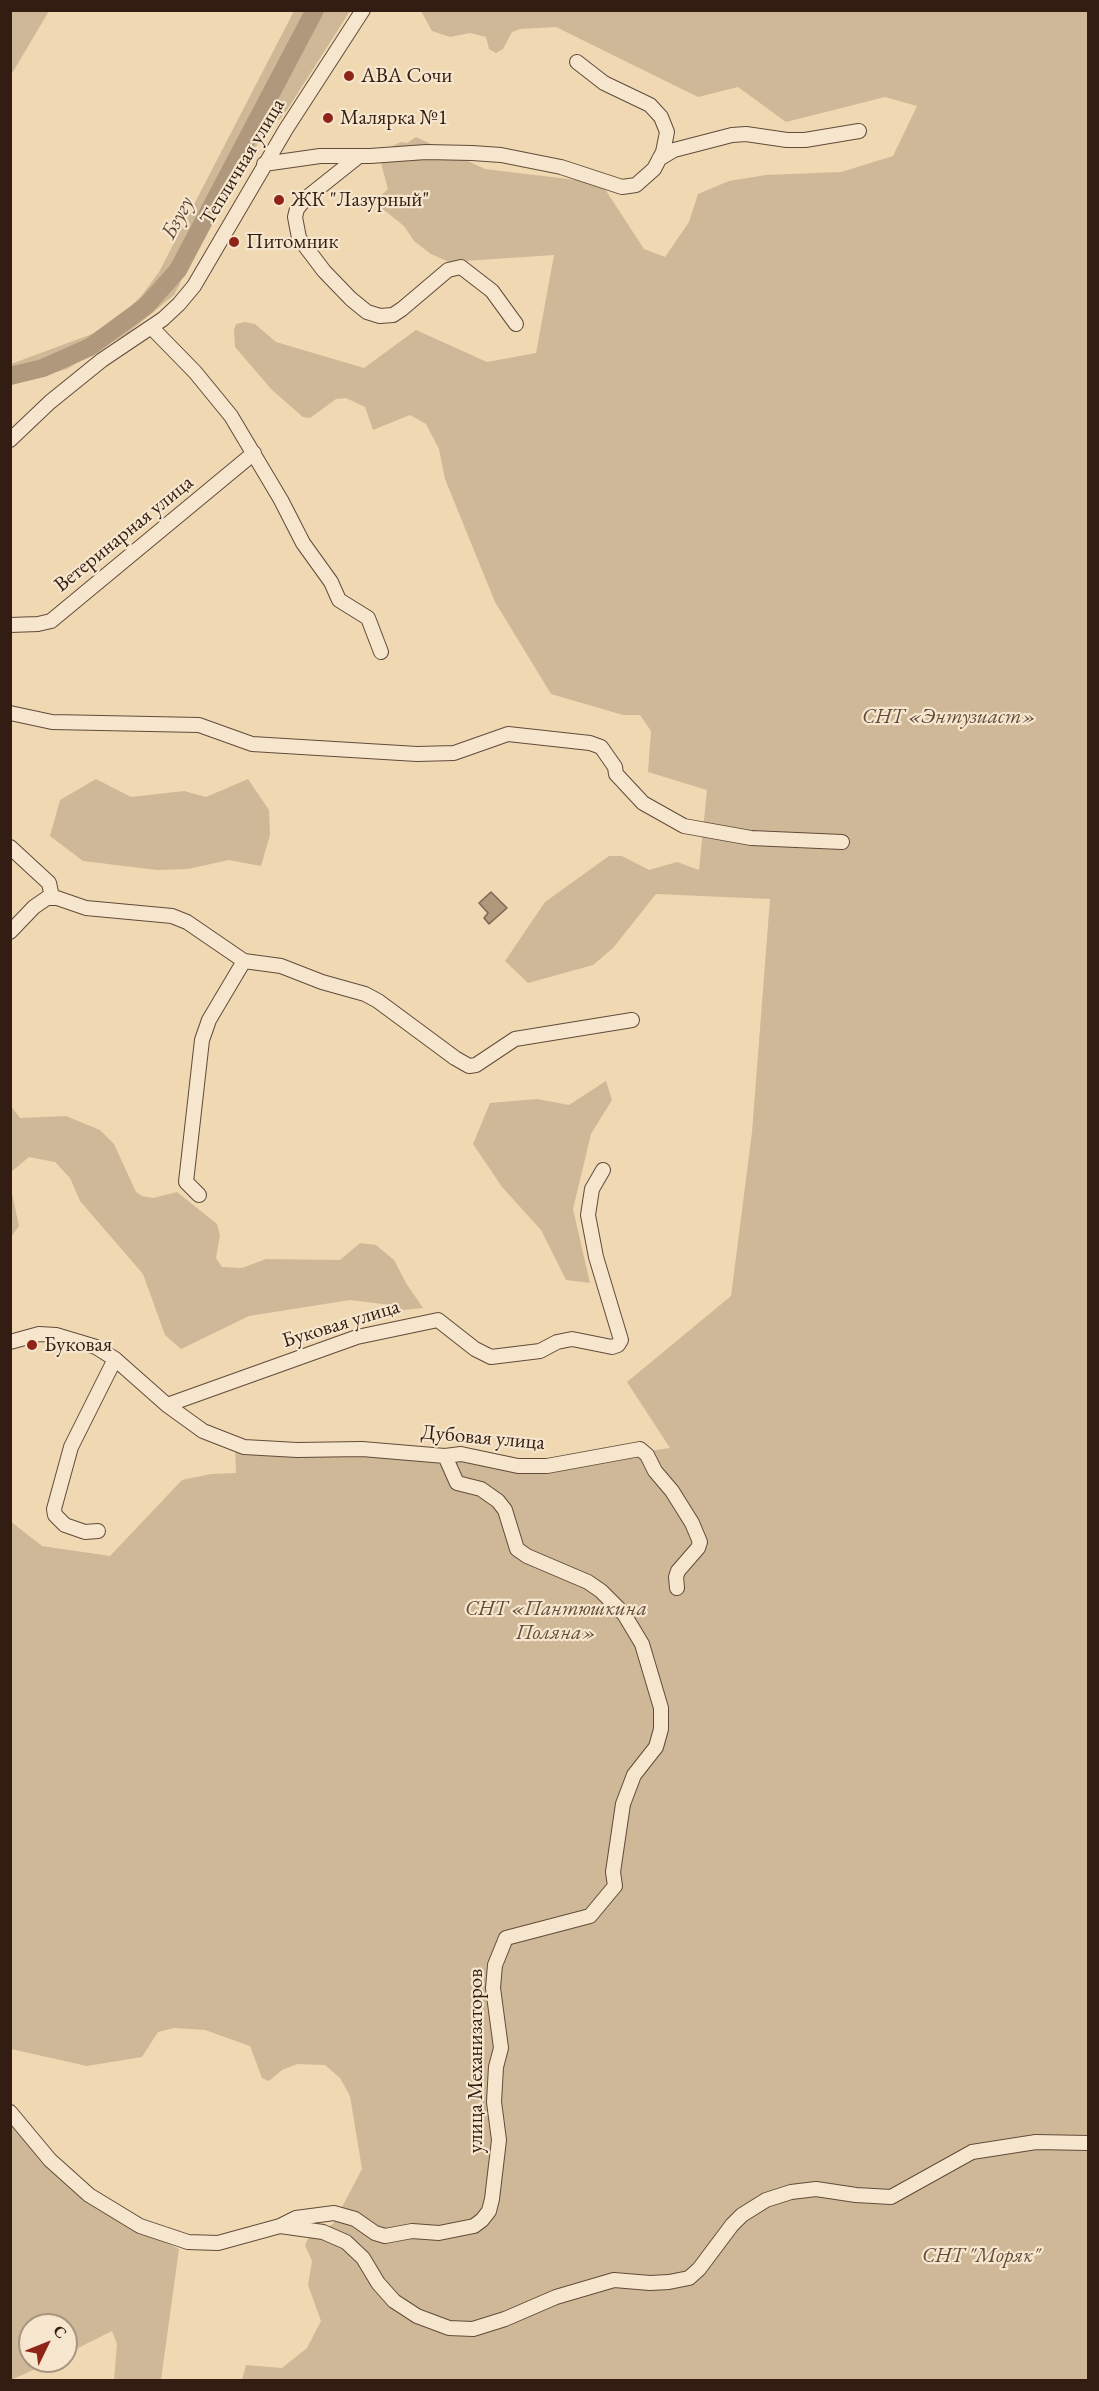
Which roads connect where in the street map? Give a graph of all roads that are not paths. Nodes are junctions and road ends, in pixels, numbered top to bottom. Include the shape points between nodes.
1 (363, 10) edge
2 (577, 62) dead end
3 (859, 131) dead end
4 (359, 156) junction
5 (659, 159) junction
6 (264, 164) junction
7 (516, 324) dead end
8 (151, 327) junction
9 (10, 440) edge
10 (254, 453) junction
11 (10, 625) edge
12 (381, 652) dead end
13 (10, 713) edge
14 (842, 842) dead end
15 (10, 846) edge
16 (52, 897) junction
17 (10, 932) edge
18 (244, 961) junction
19 (632, 1020) dead end
20 (603, 1170) dead end
21 (199, 1194) dead end
22 (10, 1342) edge
23 (115, 1359) junction
24 (167, 1405) junction
25 (445, 1456) junction
26 (98, 1531) dead end
27 (677, 1588) dead end
28 (10, 2112) edge
29 (1089, 2144) edge
30 (280, 2226) junction

1 - 6 street, Тепличная улица
2 - 5 street via 604,83 650,105 661,117 667,132
3 - 5 street via 805,140 732,135 674,150
4 - 5 street via 426,152 501,155 561,167 622,187 646,178
4 - 6 street via 320,156
4 - 7 street via 297,209 298,238 324,271 367,312 380,316 393,315 448,270 462,267 492,291
6 - 8 street, Тепличная улица via 194,286
8 - 9 street, Тепличная улица via 93,367
8 - 10 street via 231,416
10 - 11 street, Ветеринарная улица via 51,621
10 - 12 street via 339,600 368,618
13 - 14 street via 52,722 185,723 252,744 417,754 454,753 508,734 590,743 601,747 616,774 643,802 684,826 751,838
15 - 16 street via 49,883
16 - 17 street via 41,901
16 - 18 street via 86,908 172,916
18 - 19 street via 281,966 365,994 469,1066 515,1039
18 - 21 street via 209,1020 202,1040 186,1182
20 - 24 street, Буковая улица via 592,1189 588,1215 621,1340 618,1345 572,1339 540,1351 491,1357 438,1320 357,1336
22 - 23 street via 39,1334 56,1335 83,1342
23 - 24 street
23 - 26 street via 71,1447 54,1509 65,1525 85,1532
24 - 25 street, Дубовая улица via 203,1431 244,1447 362,1449
25 - 27 street, Дубовая улица via 470,1455 518,1466 546,1466 640,1449 672,1491 700,1542 678,1571
25 - 30 street, улица Механизаторов via 457,1483 481,1489 505,1510 517,1549 588,1582 624,1614 642,1644 661,1708 661,1729 656,1747 634,1775 623,1804 613,1872 615,1886 590,1916 506,1938 495,1965 501,2048 494,2102 499,2140 489,2211 474,2226 439,2234 412,2231 386,2236 355,2219 334,2213 297,2218
28 - 30 street, улица Механизаторов via 51,2160 89,2195 140,2226 188,2242 218,2242
29 - 30 street via 1036,2142 972,2152 891,2197 816,2189 791,2192 742,2214 689,2278 660,2282 614,2280 473,2329 449,2328 417,2316 394,2301 363,2258 346,2242 323,2232

